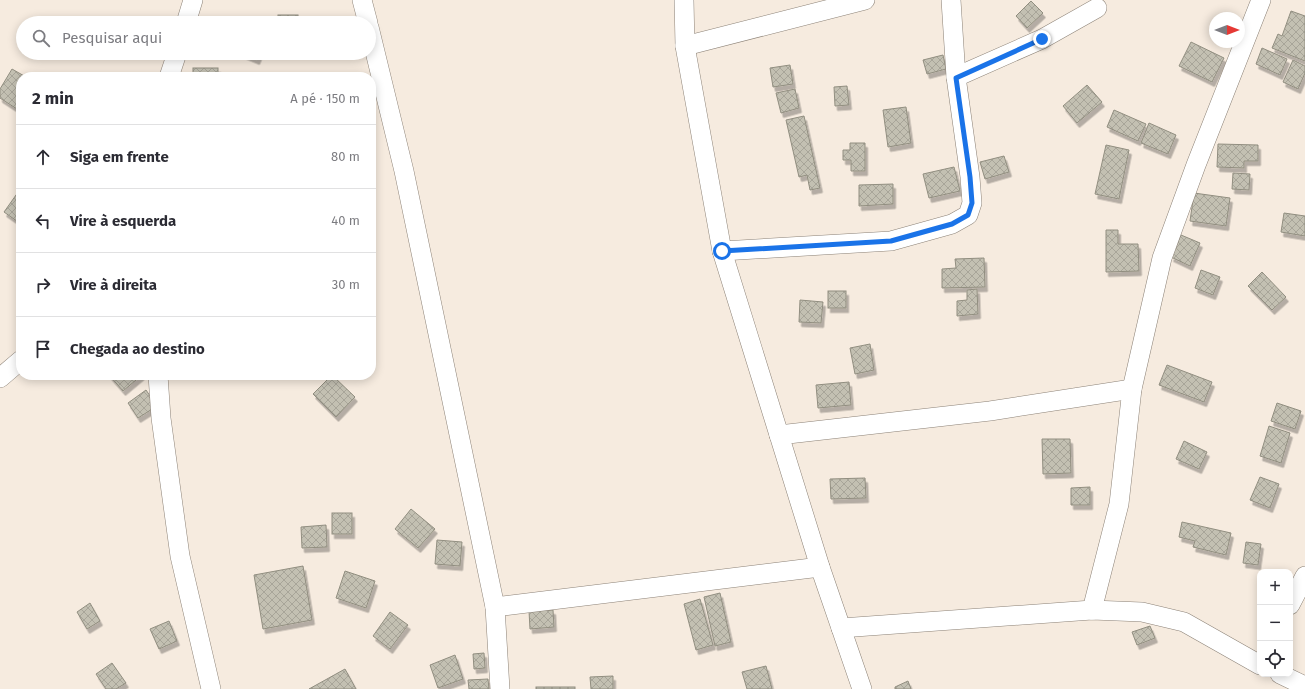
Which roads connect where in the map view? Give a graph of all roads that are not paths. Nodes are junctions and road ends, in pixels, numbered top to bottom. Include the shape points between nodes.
1 (193, 0) edge
2 (362, 0) edge
3 (684, 0) edge
4 (865, 0) edge
5 (951, 0) edge
6 (1261, 0) edge
7 (1097, 8) dead end
8 (188, 16) edge
9 (366, 16) edge
10 (685, 46) junction
11 (376, 56) edge
12 (175, 60) edge
13 (171, 72) edge
14 (956, 78) junction
15 (722, 251) junction
16 (16, 364) edge
17 (0, 378) edge
18 (158, 380) edge
19 (1132, 389) junction
20 (779, 435) junction
21 (820, 567) junction
22 (1305, 576) edge
23 (1293, 599) edge
24 (495, 607) junction
25 (1092, 610) junction
26 (841, 628) junction
27 (1257, 659) edge
28 (1286, 677) edge
29 (1305, 686) edge
30 (211, 689) edge
31 (500, 689) edge
32 (862, 689) edge

1 - 8 street
2 - 9 street
3 - 10 street
4 - 10 street
5 - 14 street
6 - 19 street via 1162,258
7 - 14 street via 1042,39
10 - 15 street
11 - 24 street via 404,171
12 - 13 street
14 - 15 street via 970,177 972,203 968,215 952,224 891,241
15 - 20 street
16 - 17 street
18 - 30 street via 161,418 180,556
19 - 20 street via 990,411
19 - 25 street via 1118,504
20 - 21 street
21 - 24 street
21 - 26 street
22 - 23 street
24 - 31 street
25 - 26 street
25 - 27 street via 1142,612 1184,622
26 - 32 street
28 - 29 street

